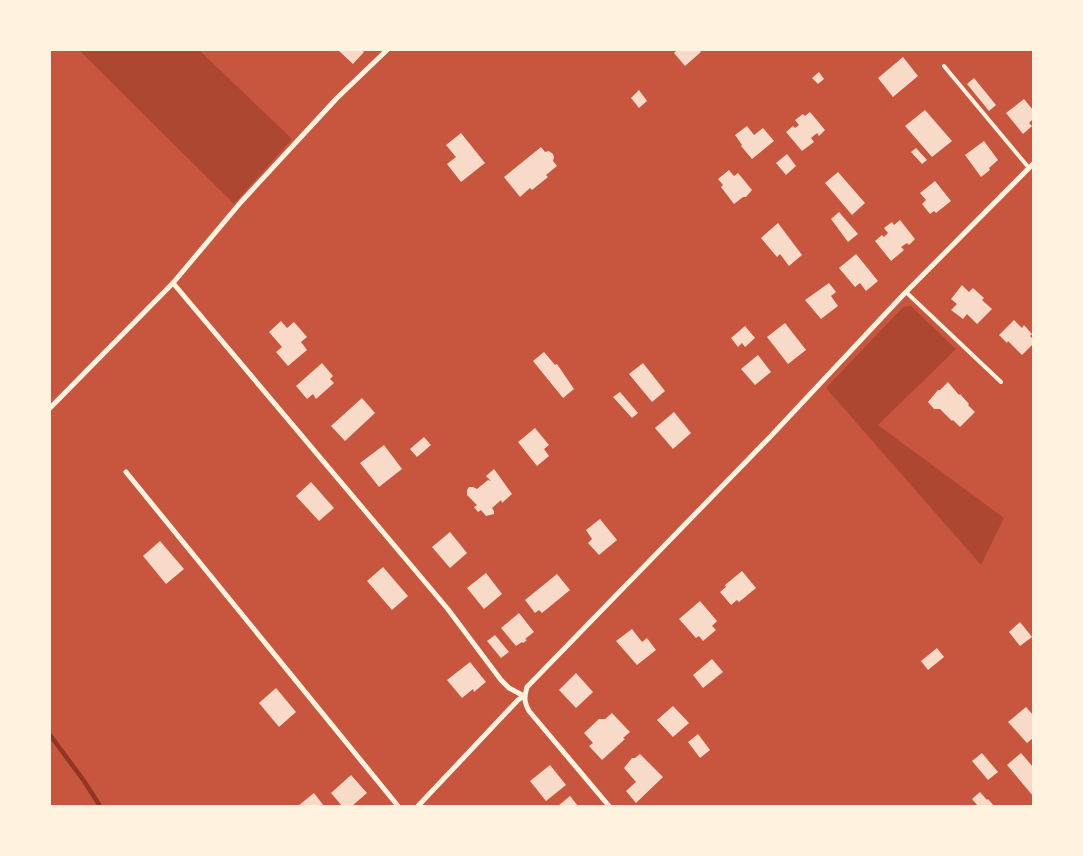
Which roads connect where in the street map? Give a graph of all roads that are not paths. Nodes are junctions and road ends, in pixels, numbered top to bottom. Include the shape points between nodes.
1 (387, 50) edge
2 (944, 66) dead end
3 (1031, 166) edge
4 (173, 283) junction
5 (906, 292) junction
6 (1001, 382) dead end
7 (50, 408) edge
8 (126, 472) dead end
9 (524, 696) junction
10 (398, 806) edge
11 (418, 806) edge
12 (609, 806) edge

1 - 4 street via 337,98 241,202
2 - 3 lane
3 - 5 street
4 - 7 street
4 - 9 street via 447,608 501,680
5 - 6 lane
5 - 9 street via 770,437 530,682
8 - 10 street
9 - 11 street
9 - 12 street via 529,711

